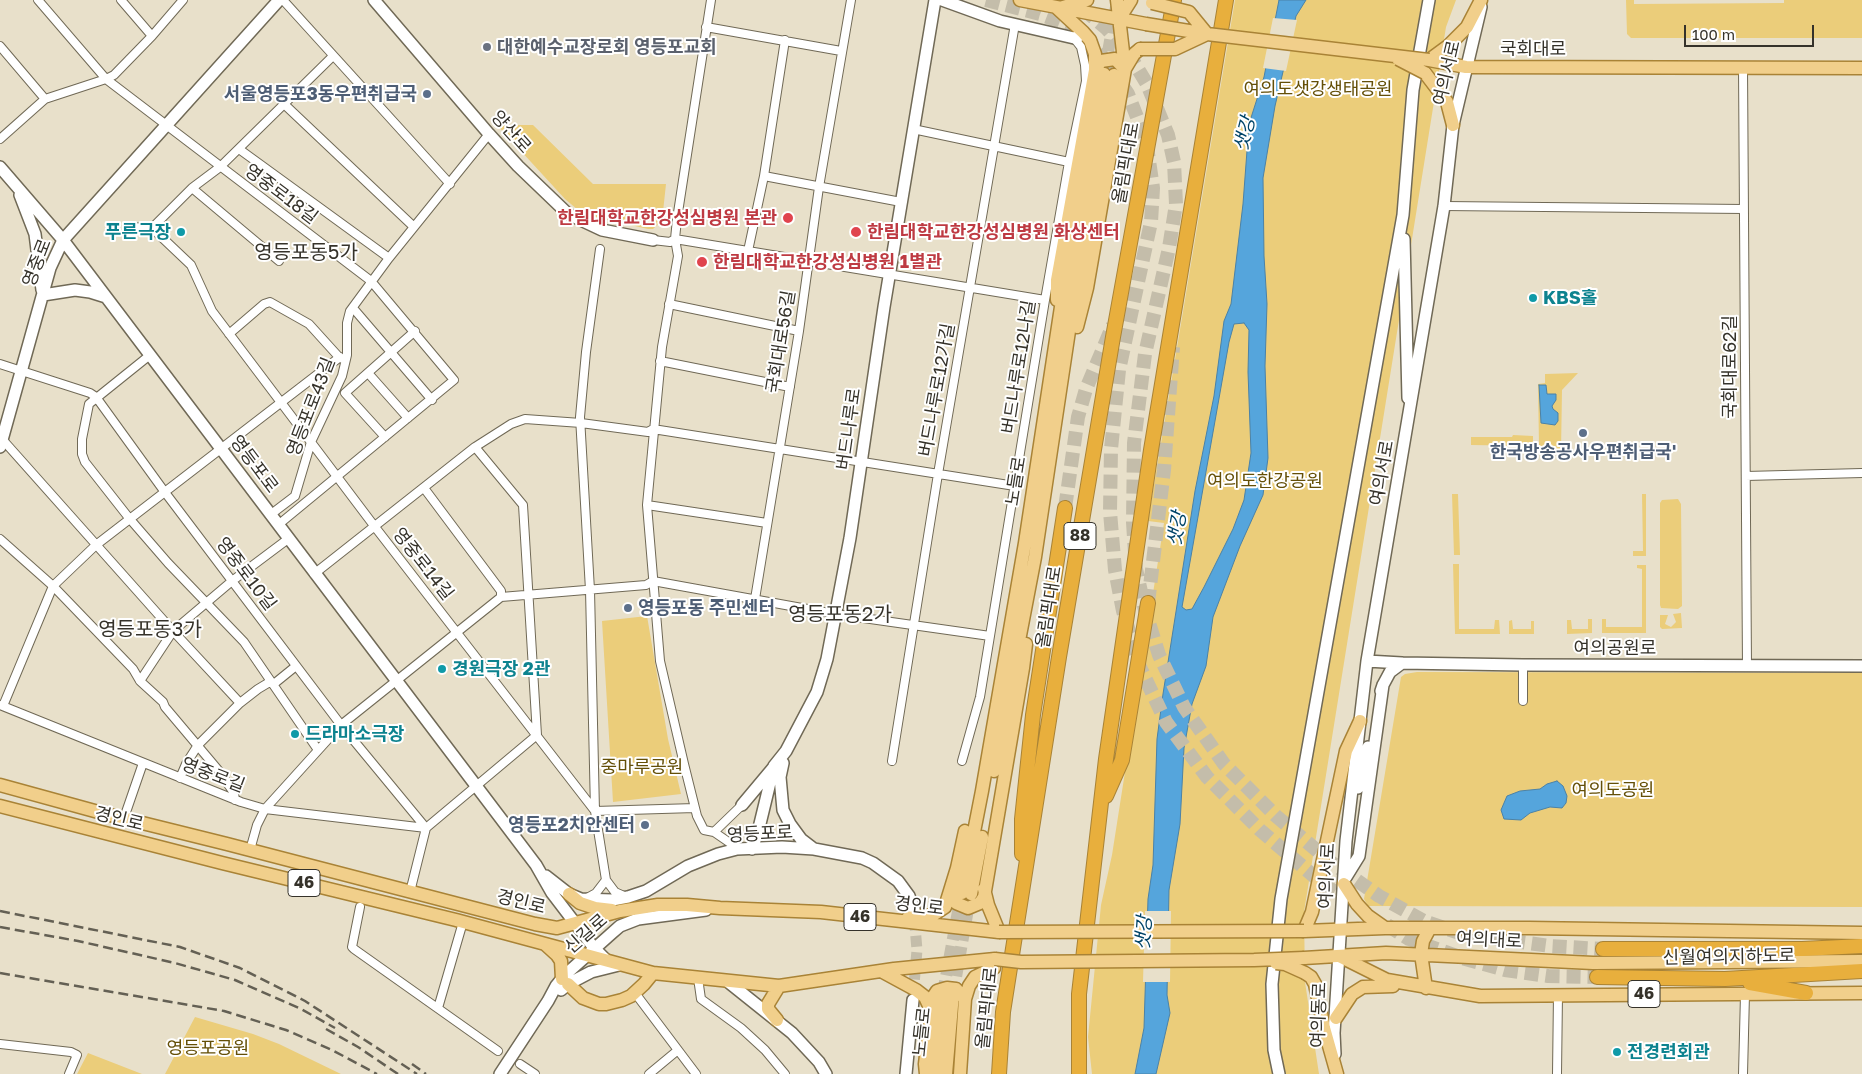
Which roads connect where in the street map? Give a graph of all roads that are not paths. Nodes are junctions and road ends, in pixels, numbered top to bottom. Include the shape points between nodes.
1 (38, 0) edge
2 (121, 0) edge
3 (183, 0) edge
4 (281, 0) edge
5 (711, 0) edge
6 (851, 0) edge
7 (935, 0) edge
8 (942, 0) edge
9 (1020, 0) edge
10 (1087, 0) edge
11 (1117, 0) edge
12 (1131, 0) edge
13 (1174, 0) edge
14 (1226, 0) edge
15 (1429, 0) edge
16 (1482, 0) edge
17 (1149, 1) edge
18 (379, 2) edge
19 (1057, 8) junction
20 (1119, 19) junction
21 (1015, 24) junction
22 (706, 27) junction
23 (1207, 34) junction
24 (152, 36) junction
25 (1077, 37) joint
26 (784, 40) junction
27 (0, 46) edge
28 (842, 51) junction
29 (1389, 55) junction
30 (334, 56) junction
31 (1429, 60) junction
32 (1466, 67) junction
33 (1743, 67) junction
34 (1862, 68) edge
35 (1110, 72) junction
36 (106, 79) junction
37 (45, 98) junction
38 (284, 104) junction
39 (166, 126) junction
40 (1453, 126) junction
41 (913, 129) junction
42 (489, 134) junction
43 (0, 139) edge
44 (994, 146) junction
45 (239, 148) junction
46 (1069, 162) junction
47 (0, 167) edge
48 (220, 167) junction
49 (764, 176) junction
50 (450, 184) junction
51 (819, 187) junction
52 (18, 188) junction
53 (192, 188) junction
54 (901, 202) junction
55 (1444, 206) junction
56 (1744, 209) junction
57 (1403, 215) junction
58 (129, 227) dead end
59 (414, 227) junction
60 (152, 228) junction
61 (675, 239) junction
62 (63, 240) junction
63 (653, 240) joint
64 (600, 249) dead end
65 (748, 251) junction
66 (389, 258) junction
67 (808, 260) junction
68 (279, 262) dead end
69 (890, 273) junction
70 (371, 281) junction
71 (969, 287) junction
72 (43, 295) junction
73 (106, 297) junction
74 (1046, 300) junction
75 (669, 304) junction
76 (352, 308) junction
77 (415, 331) junction
78 (799, 331) junction
79 (229, 334) junction
80 (390, 353) junction
81 (150, 355) junction
82 (343, 358) junction
83 (660, 361) junction
84 (0, 364) edge
85 (22, 371) junction
86 (368, 373) junction
87 (790, 387) junction
88 (96, 397) junction
89 (432, 400) junction
90 (281, 403) junction
91 (408, 418) junction
92 (580, 422) junction
93 (1408, 426) junction
94 (654, 429) junction
95 (385, 437) junction
96 (310, 442) junction
97 (1, 443) edge
98 (475, 447) junction
99 (220, 449) junction
100 (780, 449) junction
101 (862, 462) junction
102 (1862, 472) edge
103 (938, 474) junction
104 (337, 476) junction
105 (1746, 476) junction
106 (1016, 486) junction
107 (424, 488) junction
108 (164, 491) junction
109 (647, 505) junction
110 (1065, 508) tunnel mouth
111 (270, 515) junction
112 (129, 518) junction
113 (768, 523) junction
114 (278, 525) junction
115 (375, 527) junction
116 (0, 539) edge
117 (288, 539) junction
118 (96, 544) junction
119 (1035, 557) junction
120 (314, 574) junction
121 (232, 581) junction
122 (653, 581) junction
123 (53, 586) junction
124 (590, 590) junction
125 (528, 595) junction
126 (501, 597) junction
127 (755, 599) junction
128 (207, 602) junction
129 (1148, 603) tunnel mouth
130 (835, 614) junction
131 (914, 624) junction
132 (173, 631) junction
133 (456, 632) junction
134 (990, 636) junction
135 (1367, 661) junction
136 (1402, 663) junction
137 (1523, 665) junction
138 (296, 666) junction
139 (1746, 666) junction
140 (1862, 666) edge
141 (396, 680) junction
142 (140, 681) junction
143 (272, 683) junction
144 (1382, 685) junction
145 (1523, 701) dead end
146 (240, 703) junction
147 (2, 705) edge
148 (1360, 721) junction
149 (341, 725) junction
150 (537, 735) junction
151 (198, 745) junction
152 (318, 750) junction
153 (786, 751) junction
154 (892, 761) dead end
155 (962, 761) dead end
156 (143, 763) junction
157 (774, 766) junction
158 (180, 778) junction
159 (0, 785) edge
160 (476, 786) junction
161 (235, 800) junction
162 (742, 805) junction
163 (0, 806) edge
164 (695, 808) junction
165 (1101, 808) junction
166 (265, 809) junction
167 (595, 811) junction
168 (124, 818) junction
169 (762, 818) junction
170 (426, 828) junction
171 (714, 832) junction
172 (1346, 841) junction
173 (752, 849) junction
174 (814, 849) junction
175 (250, 850) junction
176 (737, 850) junction
177 (543, 874) junction
178 (606, 880) junction
179 (1345, 881) junction
180 (984, 889) junction
181 (1022, 890) junction
182 (410, 892) junction
183 (961, 892) junction
184 (575, 896) junction
185 (628, 897) junction
186 (360, 906) dead end
187 (720, 908) junction
188 (914, 909) tunnel mouth
189 (620, 911) junction
190 (891, 920) junction
191 (463, 922) junction
192 (576, 923) junction
193 (1385, 928) junction
194 (1430, 928) junction
195 (1304, 931) junction
196 (1341, 931) junction
197 (999, 932) junction
198 (1862, 933) edge
199 (544, 943) junction
200 (1862, 946) edge
201 (1603, 949) tunnel mouth
202 (591, 952) junction
203 (1421, 954) junction
204 (1339, 956) junction
205 (1254, 960) junction
206 (1862, 961) edge
207 (613, 963) junction
208 (995, 964) junction
209 (882, 971) junction
210 (1862, 971) edge
211 (653, 973) junction
212 (1597, 977) tunnel mouth
213 (698, 978) junction
214 (1724, 979) junction
215 (727, 981) junction
216 (565, 982) junction
217 (779, 986) junction
218 (1426, 988) junction
219 (635, 992) junction
220 (1806, 993) junction
221 (1862, 993) edge
222 (1558, 994) junction
223 (1745, 994) junction
224 (954, 995) junction
225 (913, 1000) tunnel mouth
226 (438, 1008) junction
227 (931, 1010) junction
228 (1336, 1018) junction
229 (777, 1020) junction
230 (0, 1044) edge
231 (678, 1050) junction
232 (498, 1051) dead end
233 (520, 1064) dead end
234 (782, 1073) edge
235 (69, 1074) edge
236 (500, 1074) edge
237 (536, 1074) edge
238 (649, 1074) edge
239 (696, 1074) edge
240 (826, 1074) edge
241 (906, 1074) edge
242 (926, 1074) edge
243 (936, 1074) edge
244 (946, 1074) edge
245 (960, 1074) edge
246 (1000, 1074) edge
247 (1079, 1074) edge
248 (1279, 1074) edge
249 (1337, 1074) edge
250 (1557, 1074) edge
251 (1743, 1074) edge

1 - 36 street
2 - 24 street
3 - 24 street
4 - 30 street
4 - 39 main road, 영중로
5 - 22 street
6 - 28 street, 국회대로56길
7 - 41 main road, 버드나루로
8 - 21 main road
9 - 19 main road
10 - 19 main road
11 - 20 main road
12 - 20 main road
13 - 181 highway, 올림픽대로 / 88 via 1113,337
14 - 165 highway via 1135,551
15 - 57 main road via 1413,90
16 - 31 main road via 1467,28
16 - 32 main road, 여의서로
17 - 23 main road, bridge via 1188,12
18 - 42 main road, 양산로
19 - 20 main road
19 - 35 main road via 1090,40 1095,54
20 - 23 main road, 국회대로, bridge
20 - 35 main road
21 - 25 main road
21 - 44 street, 버드나루로12가길
22 - 26 street
22 - 61 street
23 - 29 main road, 국회대로, bridge
23 - 35 main road, bridge via 1175,49 1140,49
24 - 36 street via 121,69
25 - 46 street, 버드나루로12나길 via 1086,81
26 - 28 street
26 - 49 street
27 - 37 street
28 - 51 street, 국회대로56길
29 - 31 main road, 국회대로, bridge
29 - 40 main road, bridge via 1426,73 1447,102
30 - 38 street
30 - 50 street
31 - 32 main road, 국회대로
32 - 33 main road, 국회대로
32 - 40 main road, 여의서로
33 - 34 main road, 국회대로
33 - 56 street, 국회대로62길
35 - 119 main road, 노들로
35 - 183 main road, 노들로 via 1057,336 1025,543 996,662 958,868
36 - 37 street
36 - 39 street
37 - 43 street
38 - 45 street
38 - 59 street
39 - 48 street, 영중로18길
39 - 62 main road, 영중로
40 - 55 main road, 여의서로
41 - 44 street
41 - 54 main road, 버드나루로
42 - 50 street, 영등포로43길
42 - 63 main road, 양산로 via 568,214 602,230
44 - 46 street
44 - 71 street, 버드나루로12가길
45 - 48 street
45 - 66 street
46 - 74 street, 버드나루로12나길
47 - 52 main road, 영등포로
48 - 53 street
48 - 70 street, 영중로18길
49 - 51 street
49 - 65 street
50 - 59 street, 영등포로43길
51 - 54 street
51 - 67 street, 국회대로56길
52 - 62 main road, 영등포로
52 - 72 main road via 35,234
53 - 60 street
53 - 68 street
54 - 69 main road, 버드나루로
55 - 56 street
55 - 93 main road, 여의서로
56 - 105 street, 국회대로62길
57 - 93 main road
57 - 248 main road via 1281,899 1272,984 1274,1050
58 - 60 street
59 - 66 street, 영등포로43길
60 - 79 street, 영중로14길 via 191,265 212,311
61 - 63 street via 670,242
61 - 65 street
61 - 75 street via 678,256
62 - 72 main road, 영중로 via 50,268
62 - 73 main road, 영등포로
64 - 92 street
65 - 67 street
66 - 70 street, 영등포로43길
67 - 69 street
67 - 78 street, 국회대로56길
69 - 71 street
69 - 101 main road, 버드나루로
70 - 76 street, 영등포로43길
70 - 77 street, 영중로18길
71 - 74 street
71 - 103 street, 버드나루로12가길
72 - 73 main road via 76,290
72 - 85 main road, 영중로
73 - 81 main road, 영등포로
74 - 106 street, 버드나루로12나길
75 - 78 street
75 - 83 street
76 - 80 street
76 - 82 street, 영등포로43길
77 - 80 street
77 - 89 street, 영중로18길 via 454,380
78 - 87 street, 국회대로56길
79 - 82 street via 270,302 309,324
79 - 90 street, 영중로14길
80 - 86 street
80 - 89 street
81 - 88 street
81 - 99 main road, 영등포로
82 - 90 street
82 - 96 street, 영등포로43길 via 342,376
83 - 87 street
83 - 94 street
84 - 85 street
85 - 88 street
85 - 97 main road, 영중로
86 - 91 street
86 - 95 street via 345,393
87 - 100 street, 국회대로56길
88 - 108 street, 영중로10길
88 - 112 street via 89,404 82,454
89 - 91 street
90 - 96 street, 영중로14길
90 - 99 street
91 - 95 street
92 - 94 street via 648,432
92 - 98 street via 525,419
92 - 124 street
93 - 135 main road, 여의서로
94 - 100 street
94 - 109 street
95 - 104 street
96 - 104 street, 영중로14길
96 - 111 street, 영등포로43길 via 296,496
97 - 118 street
98 - 107 street
98 - 125 street via 523,505
99 - 108 street
99 - 111 main road, 영등포로
100 - 101 street
100 - 113 street, 국회대로56길
101 - 103 street
101 - 130 main road, 버드나루로
102 - 105 street
103 - 106 street
103 - 131 street, 버드나루로12가길
104 - 114 street
104 - 115 street, 영중로14길
105 - 139 street, 국회대로62길
106 - 134 street, 버드나루로12나길
107 - 115 street
107 - 126 street via 501,591
108 - 112 street
108 - 121 street, 영중로10길
109 - 113 street
109 - 122 street
110 - 181 highway via 1033,715 1022,819
111 - 114 main road, 영등포로
112 - 118 street
112 - 128 street
113 - 127 street, 국회대로56길
114 - 117 main road, 영등포로
115 - 120 street
115 - 133 street, 영중로14길
116 - 123 street
117 - 120 main road, 영등포로
117 - 121 street
118 - 123 street
118 - 132 street
119 - 180 main road via 1023,668
119 - 183 main road, 노들로
120 - 141 main road, 영등포로
121 - 128 street
121 - 138 street, 영중로10길
122 - 124 street via 646,585
122 - 127 street
122 - 164 street via 660,660
123 - 142 street via 133,669
123 - 147 street
124 - 125 street
124 - 167 street
125 - 126 street
125 - 150 street
126 - 133 street
127 - 130 street
128 - 132 street
128 - 143 street via 244,642
129 - 165 highway via 1122,760
130 - 131 street
130 - 153 main road, 버드나루로 via 817,692
131 - 134 street
131 - 154 street, 버드나루로12가길
132 - 142 street
132 - 146 street
133 - 141 street
133 - 150 street, 영중로14길
134 - 155 street, 버드나루로12나길 via 980,697
135 - 136 main road, 여의공원로
135 - 148 main road, 여의서로
136 - 137 main road, 여의공원로
136 - 144 main road via 1390,672
137 - 139 main road, 여의공원로
137 - 145 street
138 - 143 street
138 - 149 street, 영중로10길
139 - 140 main road, 여의공원로
141 - 149 street
141 - 160 main road, 영등포로
142 - 151 street via 163,702 164,708
143 - 146 street
143 - 152 street
144 - 172 main road
144 - 179 main road via 1359,856
146 - 151 street
147 - 156 street, 영중로길
148 - 172 main road, 여의서로
148 - 195 main road via 1346,751 1312,912
149 - 152 street
149 - 170 street, 영중로10길
150 - 160 street
150 - 167 street, 영중로14길
151 - 158 street
151 - 161 street via 234,793
152 - 166 street
153 - 157 main road, 버드나루로
153 - 174 main road via 780,777 783,810 801,838
156 - 158 street, 영중로길
156 - 168 street
157 - 162 main road
157 - 169 main road, 버드나루로
158 - 161 street, 영중로길
159 - 168 main road, 경인로 / 46
160 - 170 street
160 - 177 main road, 영등포로
161 - 166 street, 영중로길
162 - 169 main road via 752,803 758,807
162 - 171 street
163 - 191 main road, 경인로 / 46
164 - 167 street
164 - 171 street via 704,830
165 - 247 highway via 1079,994
166 - 170 street, 영중로길
166 - 175 street
167 - 178 street
168 - 175 main road, 경인로 / 46
169 - 173 main road, 버드나루로
170 - 182 street
171 - 176 street
172 - 179 main road, 여의서로
173 - 174 main road, 영등포로
173 - 176 main road, 영등포로
174 - 188 main road, 영등포로 via 873,863 898,881
175 - 182 main road, 경인로 / 46
176 - 185 main road, 영등포로 via 688,866 646,891
177 - 184 main road, 영등포로
177 - 192 main road, 영등포로 via 552,893
178 - 184 street via 596,893
178 - 185 street via 614,892
179 - 193 main road via 1357,904
179 - 196 main road, 여의서로
180 - 183 main road via 980,903 968,908 956,903
180 - 197 main road
181 - 246 highway, 올림픽대로 / 88 via 1004,1012
182 - 192 main road, 경인로 / 46 via 535,924 557,928
183 - 190 main road via 933,915
184 - 185 main road, 영등포로 via 612,900
184 - 189 main road via 580,903 595,908
186 - 226 street via 352,946 354,950
187 - 189 main road, 경인로 / 46 via 658,904
187 - 190 main road, 경인로 / 46 via 822,912
187 - 202 main road, 신길로 via 629,922
189 - 192 main road, 경인로 / 46
190 - 197 main road, 경인로 / 46
191 - 199 main road, 경인로 / 46
191 - 226 street
192 - 202 main road, 영등포로
193 - 194 main road, 여의대로 / 46
193 - 196 main road, 여의대로 / 46
194 - 198 main road, 여의대로 / 46
194 - 203 main road
195 - 196 main road, 경인로 / 46
195 - 197 main road, 경인로 / 46, bridge
196 - 204 main road, 여의서로
199 - 202 main road, 경인로 / 46
199 - 216 main road via 561,961
200 - 201 highway, 신월여의지하도로
202 - 207 main road, 경인로 / 46
202 - 216 main road, 신길로
203 - 204 main road, 여의대로 via 1386,952
203 - 206 main road, 여의대로 via 1593,963
203 - 218 main road
204 - 205 main road, bridge
204 - 218 main road via 1387,980
204 - 228 main road, 여의동로
205 - 208 main road, bridge
205 - 249 main road, bridge via 1285,964 1311,977
207 - 211 main road, 경인로
207 - 216 main road, 신길로
208 - 209 main road via 936,964
208 - 224 main road
209 - 217 main road
209 - 227 main road via 916,990
210 - 214 highway, 신월여의지하도로
211 - 213 main road, 경인로
211 - 219 main road
212 - 214 highway, 신월여의지하도로
213 - 215 main road, 경인로
213 - 234 street via 701,999 741,1028 765,1050
214 - 220 highway
215 - 217 main road
215 - 229 main road
216 - 219 main road via 583,998 598,1004 614,1003
216 - 236 main road, 신길로 via 548,1001
217 - 229 main road via 768,1004
218 - 222 main road, 46 via 1480,996
218 - 228 main road via 1363,987 1352,994
219 - 231 street
220 - 221 main road, 46
220 - 223 main road, 46
222 - 223 main road, 46
222 - 250 street
223 - 251 street
224 - 227 main road via 956,989 937,991
224 - 243 main road, 노들로
224 - 244 main road, 노들로
224 - 245 main road
225 - 241 main road
226 - 232 street
227 - 242 main road
228 - 249 main road, 여의동로
229 - 240 main road via 806,1047
230 - 235 street via 71,1052 77,1055
231 - 238 street
231 - 239 street
233 - 237 street

